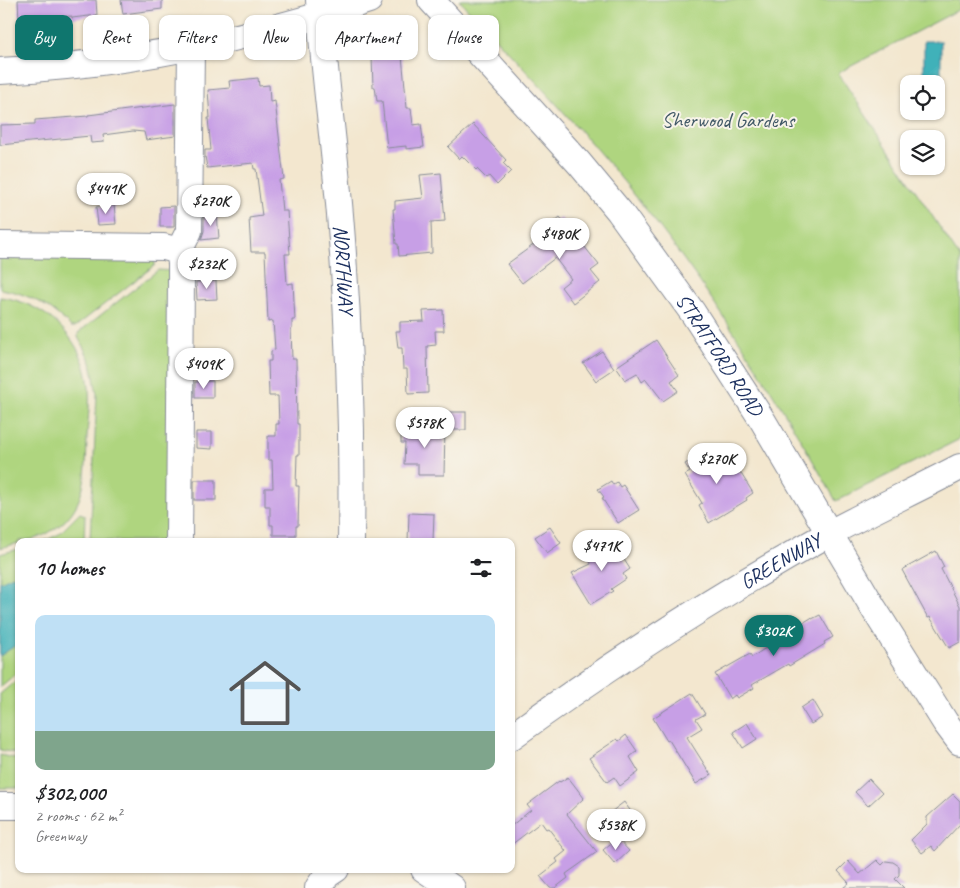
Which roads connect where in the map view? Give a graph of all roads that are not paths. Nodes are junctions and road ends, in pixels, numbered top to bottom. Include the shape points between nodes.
1 (369, 0) edge
2 (431, 0) edge
3 (320, 8) edge
4 (234, 35) edge
5 (159, 53) edge
6 (191, 60) edge
7 (0, 71) edge
8 (0, 245) edge
9 (179, 251) junction
10 (960, 467) edge
11 (829, 534) junction
12 (179, 538) edge
13 (351, 538) edge
14 (515, 734) edge
15 (960, 742) edge
16 (0, 806) edge
17 (15, 806) edge
18 (430, 873) edge
19 (452, 888) edge

1 - 3 street
2 - 11 street, STRATFORD ROAD via 556,136 625,219 722,356
3 - 4 street
3 - 13 street, NORTHWAY via 347,314
5 - 7 street via 75,66
6 - 9 street via 189,231
8 - 9 street via 164,247
9 - 12 street via 182,277
10 - 11 street, GREENWAY
11 - 14 street, GREENWAY via 656,637
11 - 15 street, STRATFORD ROAD
16 - 17 street
18 - 19 street

